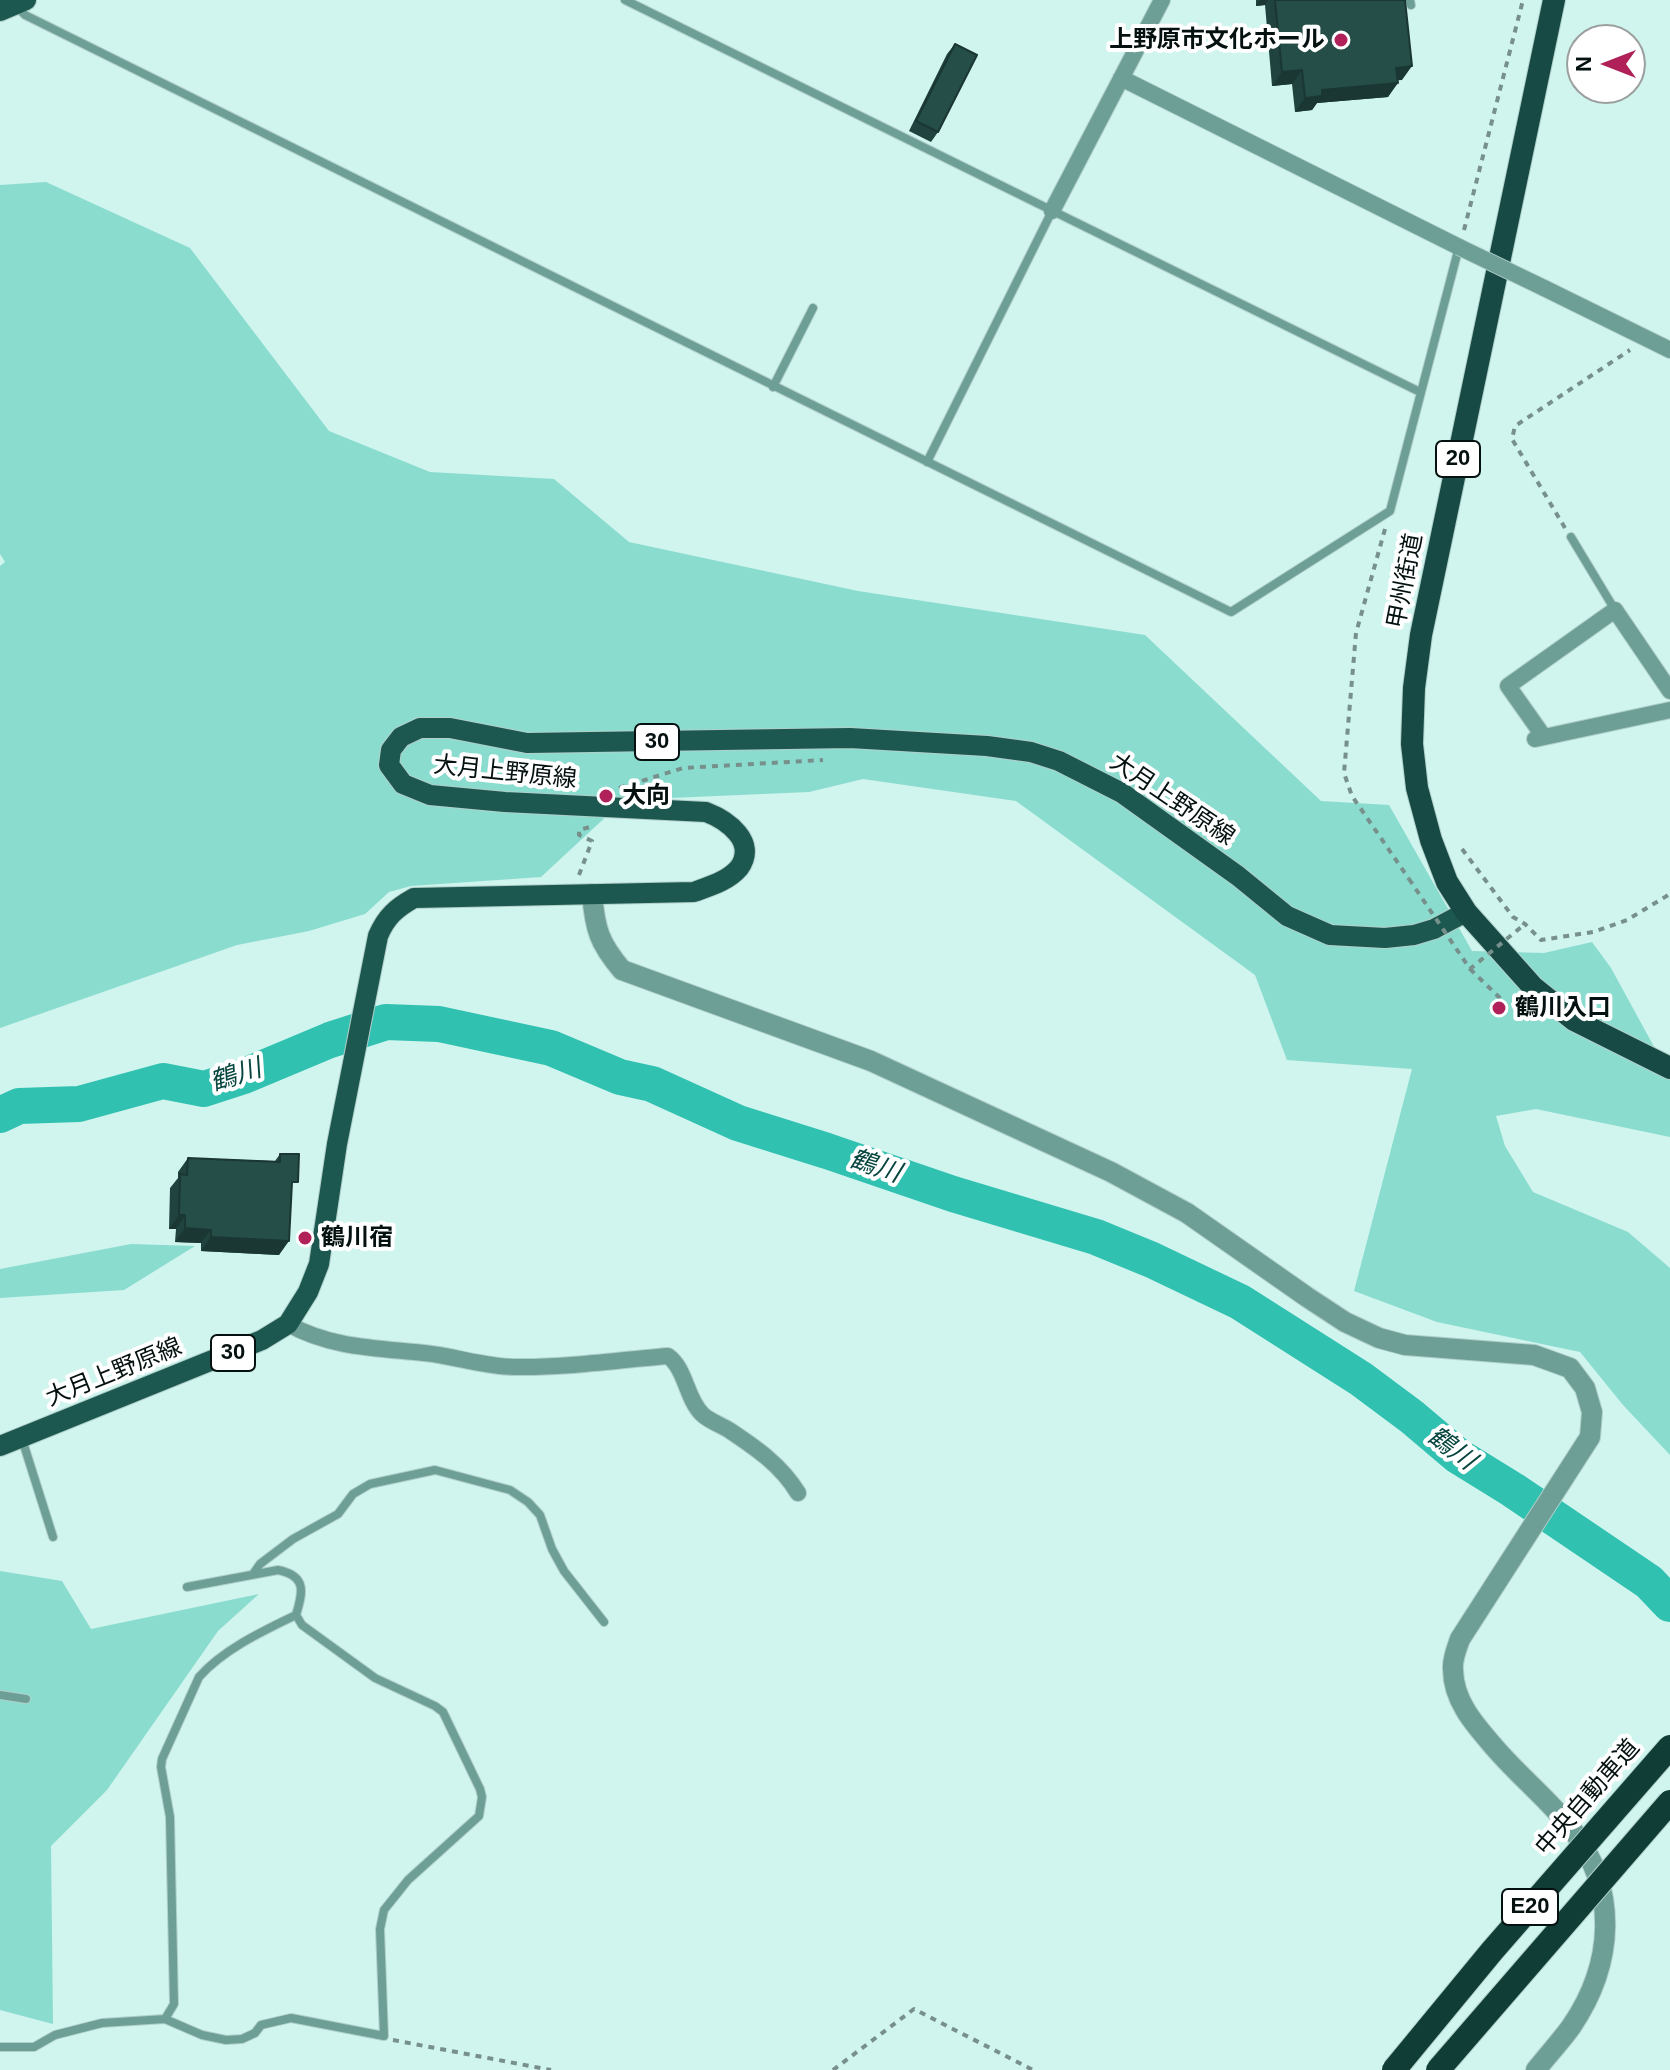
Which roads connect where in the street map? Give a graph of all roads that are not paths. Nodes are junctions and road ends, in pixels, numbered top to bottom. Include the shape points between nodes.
1 (625, 0) edge
2 (1162, 0) edge
3 (1554, 0) edge
4 (13, 5) edge
5 (1121, 78) junction
6 (1052, 211) junction
7 (1459, 247) junction
8 (813, 308) dead end
9 (1670, 350) edge
10 (773, 387) junction
11 (1420, 392) junction
12 (927, 462) junction
13 (1571, 537) road end
14 (1615, 610) junction
15 (1670, 691) edge
16 (1670, 710) edge
17 (583, 895) junction
18 (1466, 912) junction
19 (1670, 1068) edge
20 (288, 1324) junction
21 (22, 1438) junction
22 (0, 1446) edge
23 (798, 1493) dead end
24 (53, 1537) dead end
25 (253, 1575) junction
26 (187, 1587) dead end
27 (296, 1615) junction
28 (604, 1622) dead end
29 (0, 1695) edge
30 (26, 1699) dead end
31 (1670, 1747) edge
32 (1670, 1802) edge
33 (165, 2019) junction
34 (0, 2047) edge
35 (1394, 2070) edge
36 (1438, 2070) edge
37 (1536, 2070) edge

1 - 6 lane
2 - 5 street
3 - 18 highway, 甲州街道 / 20 via 1414,688 1417,788 1447,882
4 - 10 lane
5 - 6 street
5 - 7 street
6 - 11 lane
6 - 12 lane
7 - 9 street, bridge
7 - 11 lane
8 - 10 lane
10 - 12 lane
11 - 12 lane via 1390,511 1231,612
13 - 14 lane
14 - 15 street
14 - 16 street via 1508,686 1538,738
17 - 18 main road, 大月上野原線 / 30 via 694,892 720,883 739,867 744,854 740,833 706,812 430,795 403,784 389,765 391,750 401,737 420,728 450,728 527,743 850,738 1031,752 1122,793 1287,916 1330,935 1414,935
17 - 20 main road, 大月上野原線 / 30 via 414,898 384,921 337,1144 319,1264
17 - 37 street via 605,951 622,970 871,1061 1111,1172 1187,1213 1345,1322 1405,1345 1534,1355 1570,1368 1585,1388 1592,1412 1590,1437 1460,1639 1452,1667 1458,1696 1473,1723 1571,1828 1594,1864 1606,1917 1605,1945 1585,2003
18 - 19 highway, 甲州街道 / 20 via 1533,987 1574,1020
20 - 21 main road, 大月上野原線 / 30 via 262,1340
20 - 23 street via 312,1337 349,1346 481,1365 668,1356 702,1414 765,1455
21 - 22 main road, 大月上野原線 / 30
21 - 24 lane
25 - 26 lane
25 - 27 lane via 278,1570 300,1582 303,1592
25 - 28 lane via 260,1564 338,1514 353,1494 370,1484 435,1470 510,1490 528,1502 540,1515 564,1571
27 - 33 lane via 206,1669 162,1759 170,1817 174,2004
27 - 33 lane via 302,1625 375,1678 443,1712 482,1797 479,1816 420,1868 384,1910 384,2036 291,2018 261,2025 242,2039 226,2040
29 - 30 lane
31 - 35 highway, 中央自動車道 / E20, bridge
32 - 36 highway, E20, bridge
33 - 34 lane via 102,2023 55,2035 34,2047

